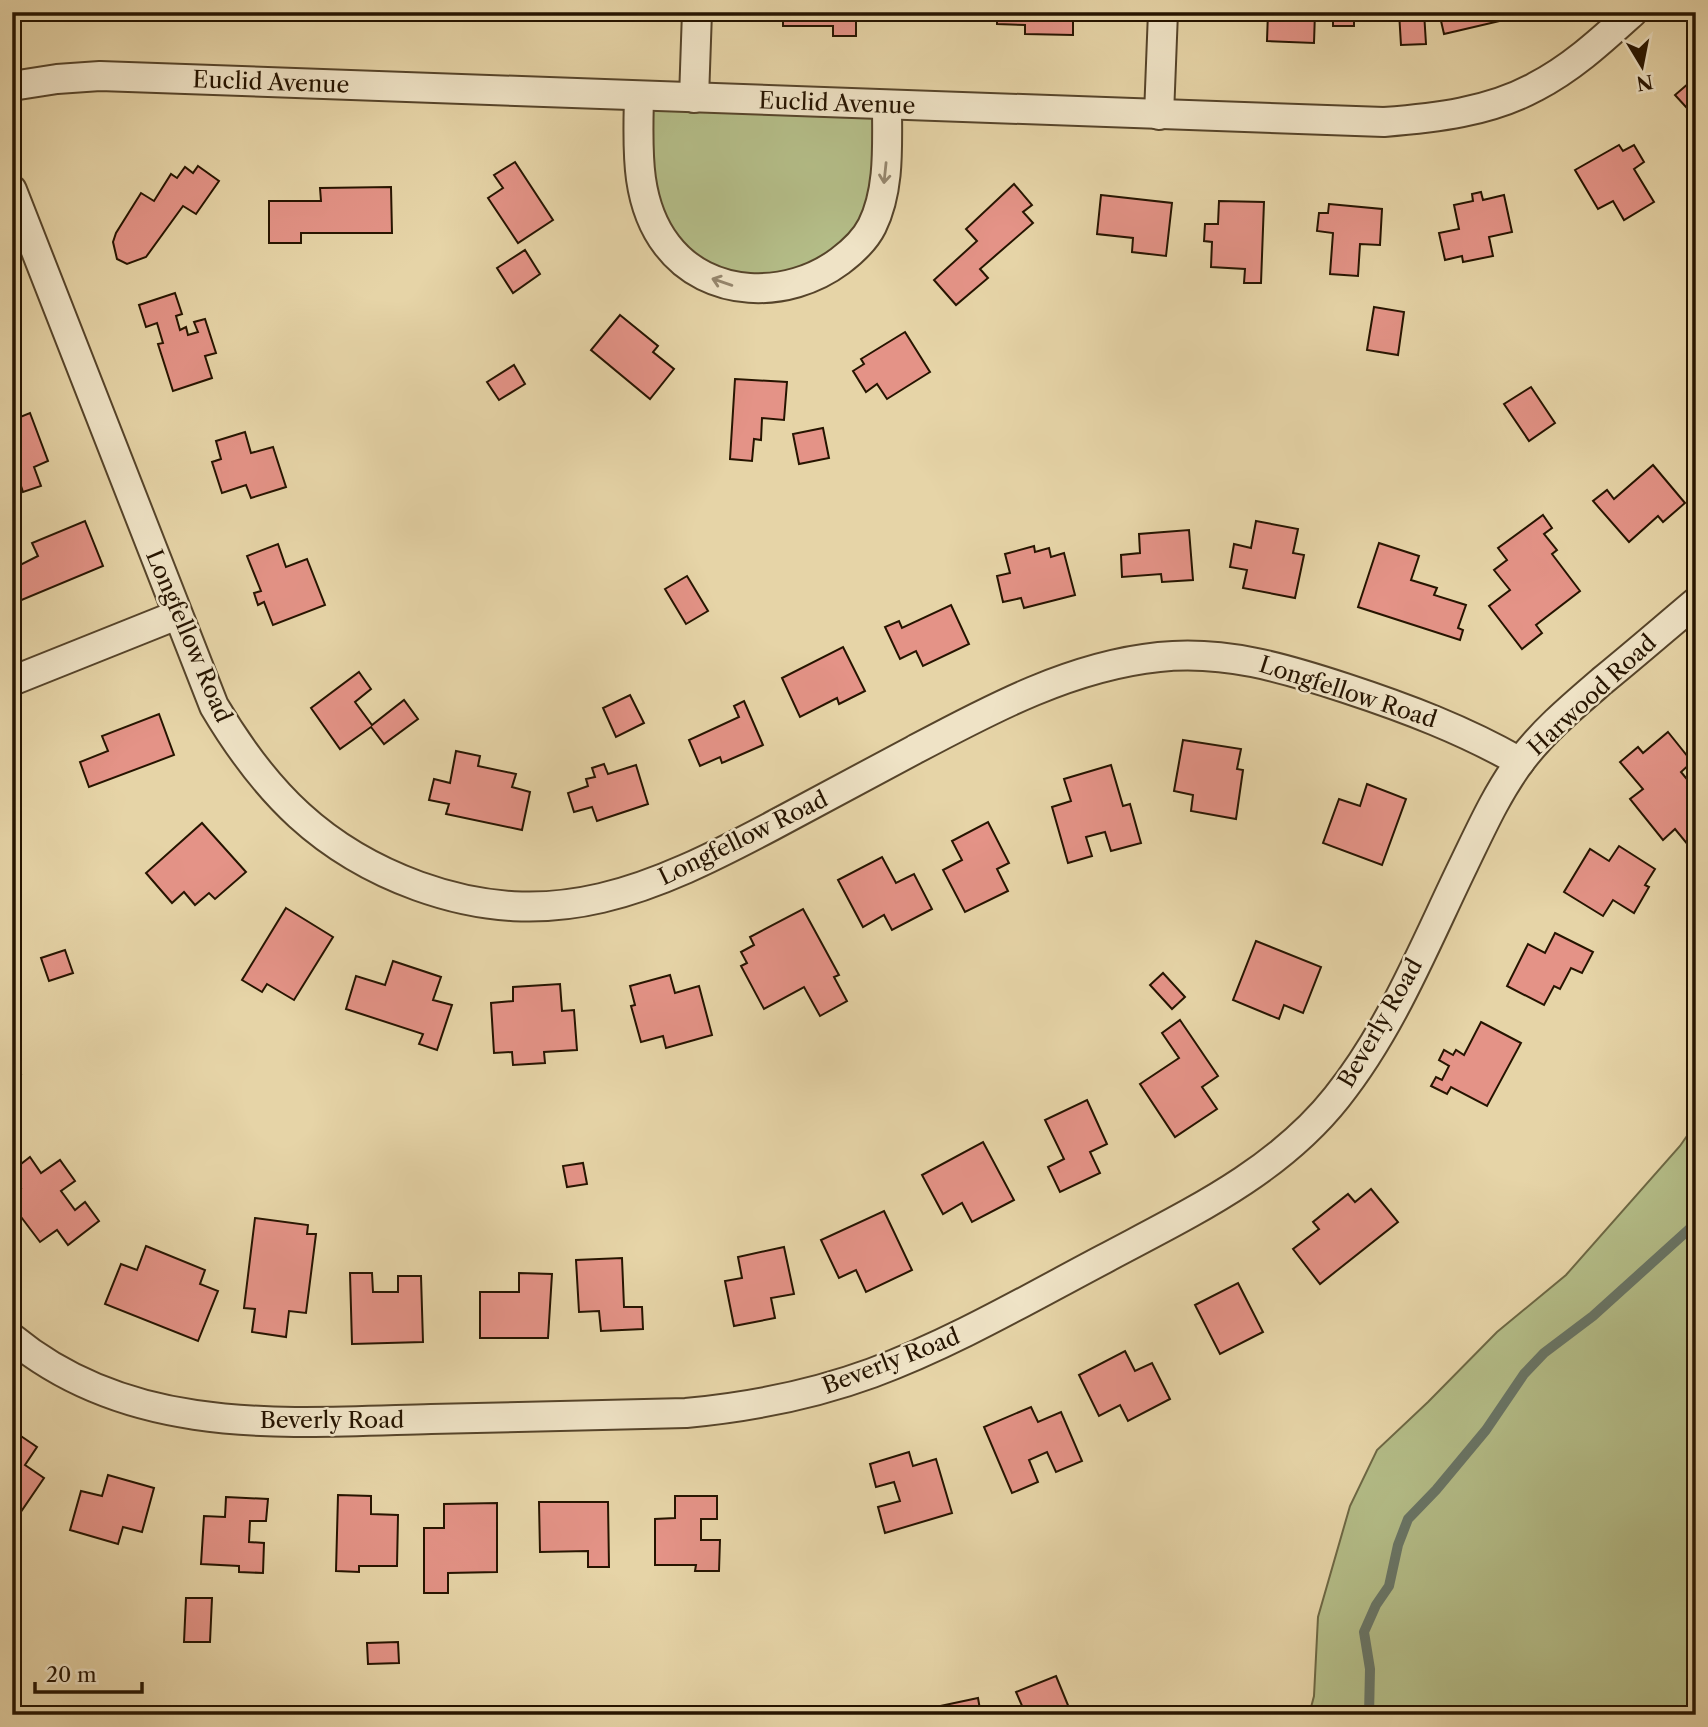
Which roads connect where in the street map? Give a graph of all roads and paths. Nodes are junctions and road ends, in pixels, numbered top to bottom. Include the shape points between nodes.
1 (697, 12) edge
2 (1163, 12) edge
3 (1633, 12) edge
4 (12, 86) edge
5 (639, 96) junction
6 (694, 98) junction
7 (887, 105) junction
8 (1159, 114) junction
9 (12, 190) edge
10 (1696, 602) edge
11 (177, 615) junction
12 (12, 681) edge
13 (1520, 762) junction
14 (12, 1338) edge

1 - 6 street
2 - 8 street
3 - 8 street, Euclid Avenue via 1594,47 1534,88 1462,113 1384,121
4 - 5 street, Euclid Avenue via 100,76
5 - 6 street, Euclid Avenue
7 -> 5 street via 886,170 872,227 832,267 779,288 750,289 723,285 698,272 666,244 643,191 638,159
6 - 7 street, Euclid Avenue
7 - 8 street, Euclid Avenue
9 - 11 street, Longfellow Road
10 - 13 street, Harwood Road via 1572,707
11 - 12 street
11 - 13 street, Longfellow Road via 214,706 239,747 288,806 352,855 389,875 469,901 512,906 586,902 663,880 996,708 1077,675 1160,657 1242,659 1289,670 1445,723
13 - 14 street, Beverly Road via 1480,831 1378,1036 1336,1098 1308,1129 1254,1174 1206,1205 968,1331 874,1372 783,1399 686,1413 282,1423 185,1415 138,1404 54,1367

